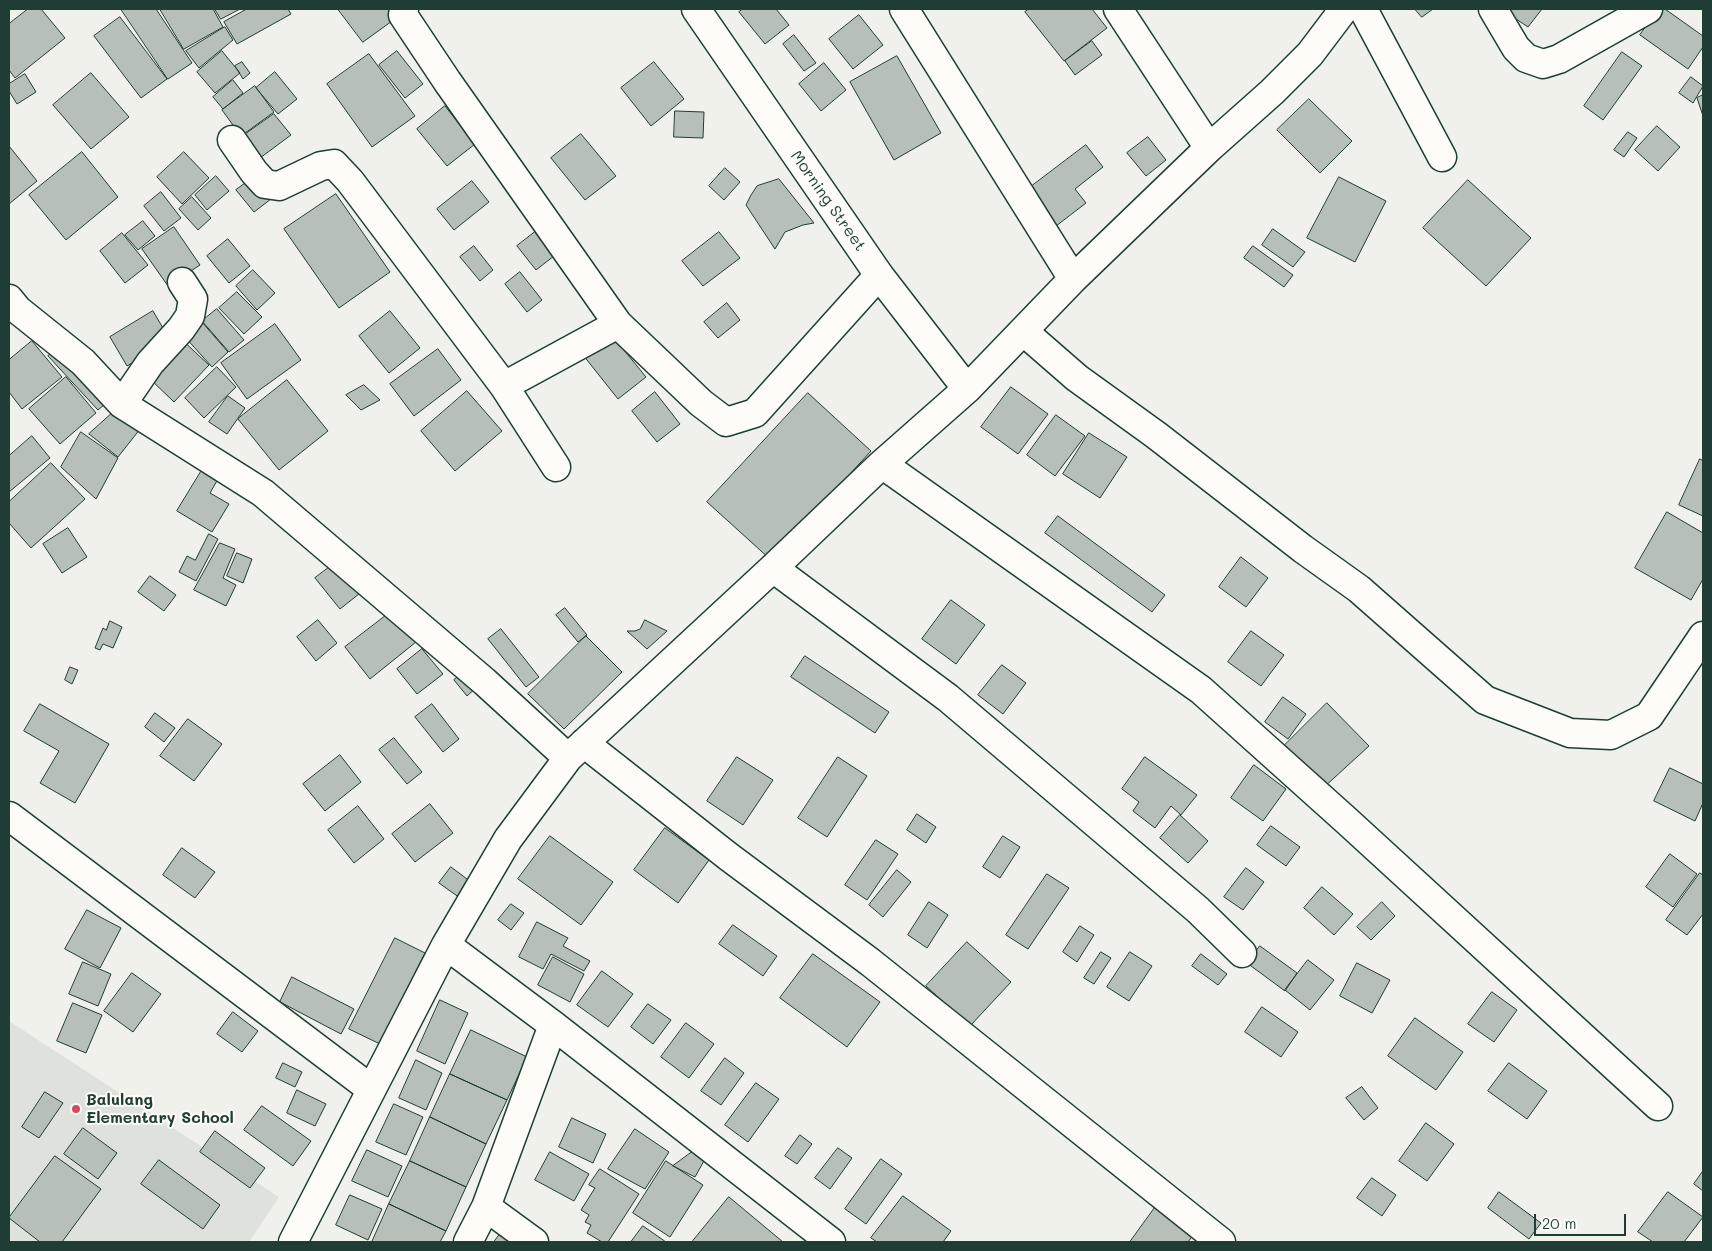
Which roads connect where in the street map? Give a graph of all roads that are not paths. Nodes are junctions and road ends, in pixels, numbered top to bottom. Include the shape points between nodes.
1 (404, 9) edge
2 (696, 9) edge
3 (904, 9) edge
4 (1118, 9) edge
5 (1344, 9) edge
6 (1363, 9) edge
7 (1493, 9) edge
8 (1648, 9) edge
9 (232, 140) dead end
10 (1208, 148) junction
11 (1442, 156) dead end
12 (879, 275) junction
13 (1073, 279) junction
14 (182, 282) dead end
15 (12, 308) edge
16 (618, 324) junction
17 (1023, 332) junction
18 (504, 386) junction
19 (967, 389) junction
20 (122, 404) junction
21 (882, 464) junction
22 (556, 467) dead end
23 (773, 568) junction
24 (1703, 636) edge
25 (576, 751) junction
26 (9, 816) edge
27 (446, 945) junction
28 (1242, 953) dead end
29 (553, 1025) junction
30 (370, 1089) junction
31 (1658, 1106) dead end
32 (486, 1207) junction
33 (293, 1242) edge
34 (468, 1242) edge
35 (534, 1242) edge
36 (831, 1242) edge
37 (1221, 1242) edge

1 - 16 street via 403,15 447,81
2 - 12 street, Morning Street
3 - 13 street
4 - 10 street
5 - 10 street via 1310,54
6 - 11 street
7 - 8 street via 1516,48 1526,58 1543,64 1559,59
9 - 18 street via 265,184 279,186 321,166 334,164
10 - 13 street
12 - 16 street via 755,413 726,422
12 - 19 street, Morning Street
13 - 17 street
14 - 20 street via 192,299 190,316 150,363
15 - 20 street via 83,362
16 - 18 street
17 - 19 street
17 - 24 street via 1077,378 1359,589 1485,700 1570,732 1611,735 1649,716
18 - 22 street
19 - 21 street
20 - 25 street via 263,493 485,682
21 - 23 street
21 - 31 street via 1201,690
23 - 25 street
23 - 28 street via 948,698 1198,910
25 - 27 street via 508,839
25 - 37 street via 729,856 870,962
26 - 30 street
27 - 29 street
27 - 30 street
29 - 32 street
29 - 36 street
30 - 33 street
32 - 34 street
32 - 35 street

